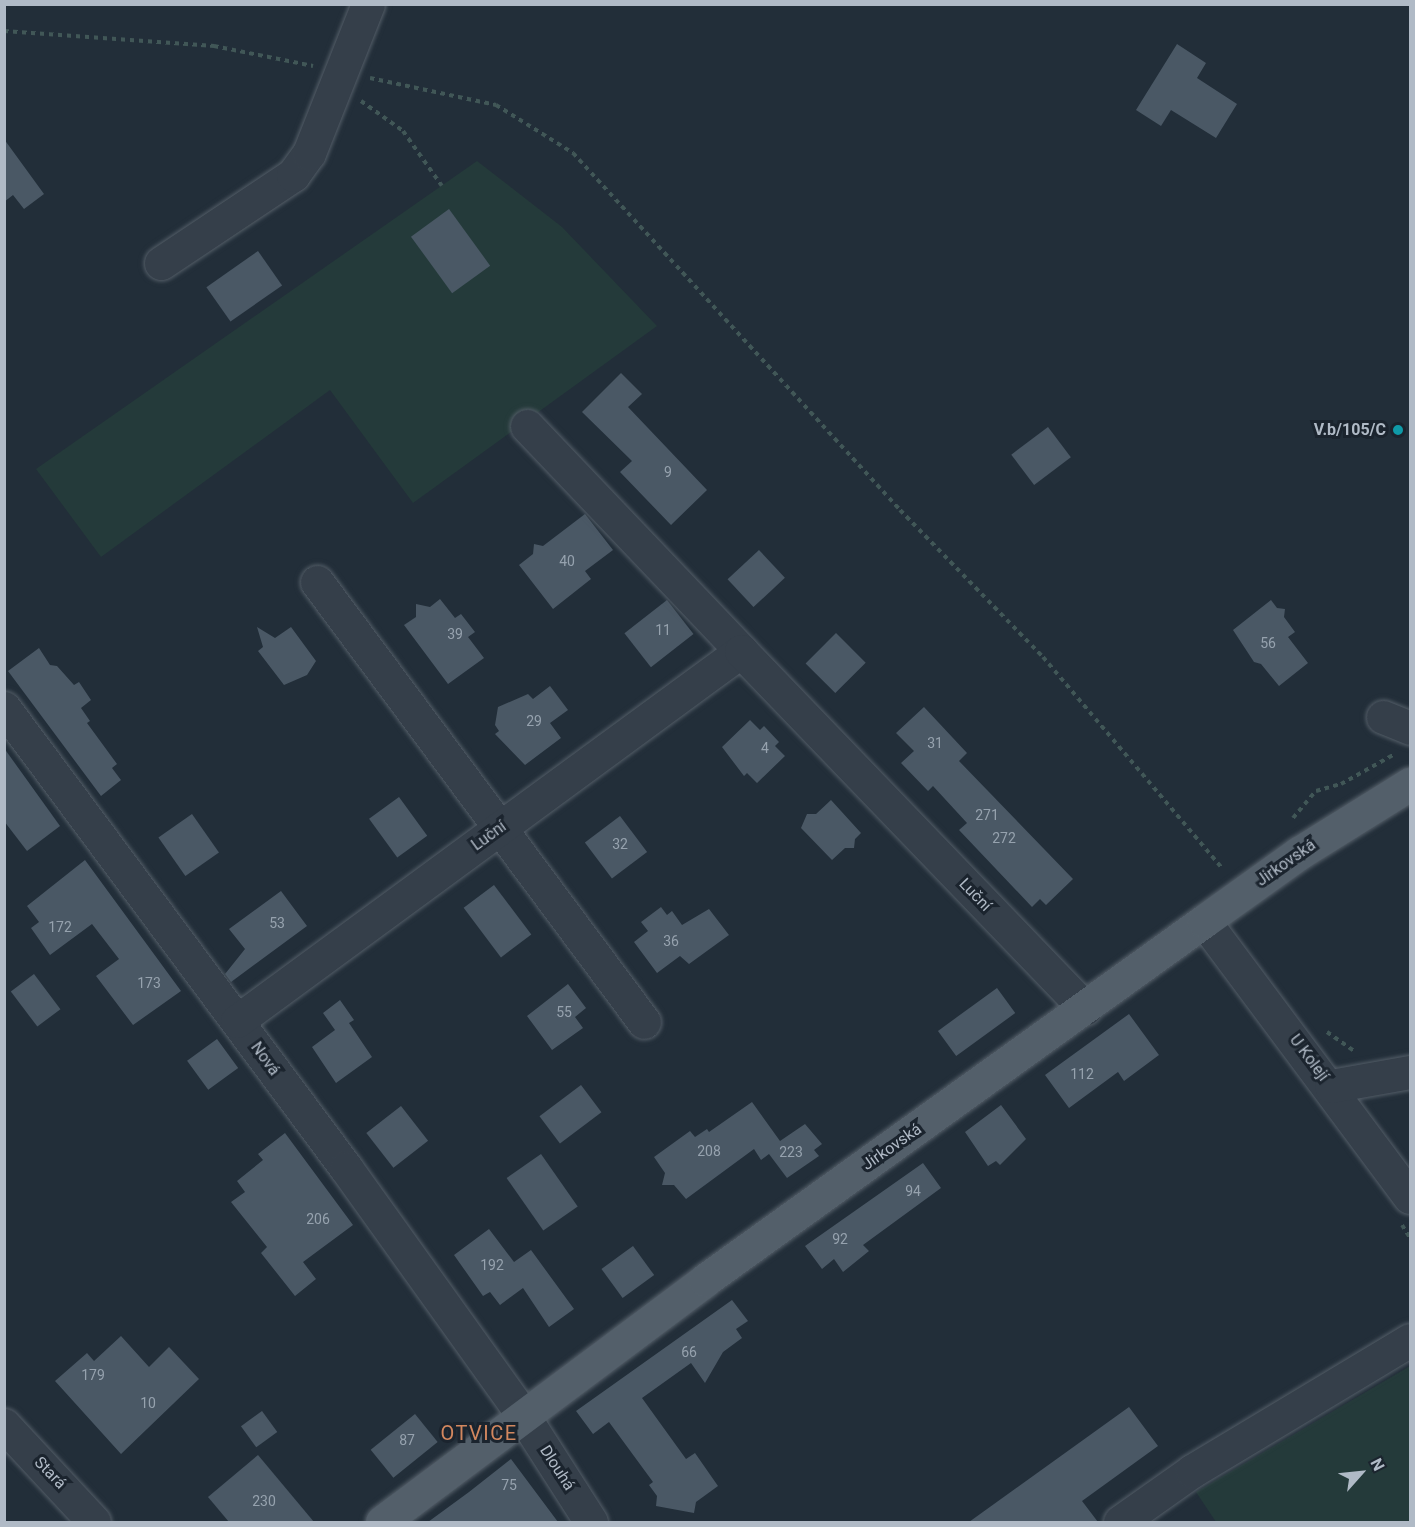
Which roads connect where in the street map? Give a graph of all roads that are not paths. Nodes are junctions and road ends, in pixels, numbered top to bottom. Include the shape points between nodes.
1 (368, 4) edge
2 (160, 263) dead end
3 (527, 426) dead end
4 (318, 582) dead end
5 (741, 651) junction
6 (4, 708) edge
7 (1410, 784) edge
8 (500, 828) junction
9 (1204, 921) junction
10 (1085, 1009) junction
11 (237, 1021) junction
12 (644, 1022) dead end
13 (1410, 1072) edge
14 (1331, 1086) junction
15 (1410, 1197) edge
16 (1410, 1340) edge
17 (522, 1414) junction
18 (4, 1425) edge
19 (94, 1522) edge
20 (382, 1522) edge
21 (591, 1522) edge
22 (1120, 1522) edge

1 - 2 street via 309,153 293,175
3 - 5 street, Luční
4 - 8 street
5 - 8 street, Luční
5 - 10 street, Luční
6 - 11 street, Nová
7 - 9 main road, Jirkovská via 1299,853
8 - 11 street, Luční
8 - 12 street
9 - 10 main road, Jirkovská
9 - 14 street, U Kolejí
10 - 17 main road, Jirkovská
11 - 17 street, Nová
13 - 14 street
14 - 15 street, U Kolejí
16 - 22 street via 1192,1471
17 - 20 main road, Jirkovská
17 - 21 street, Dlouhá
18 - 19 street, Stará

